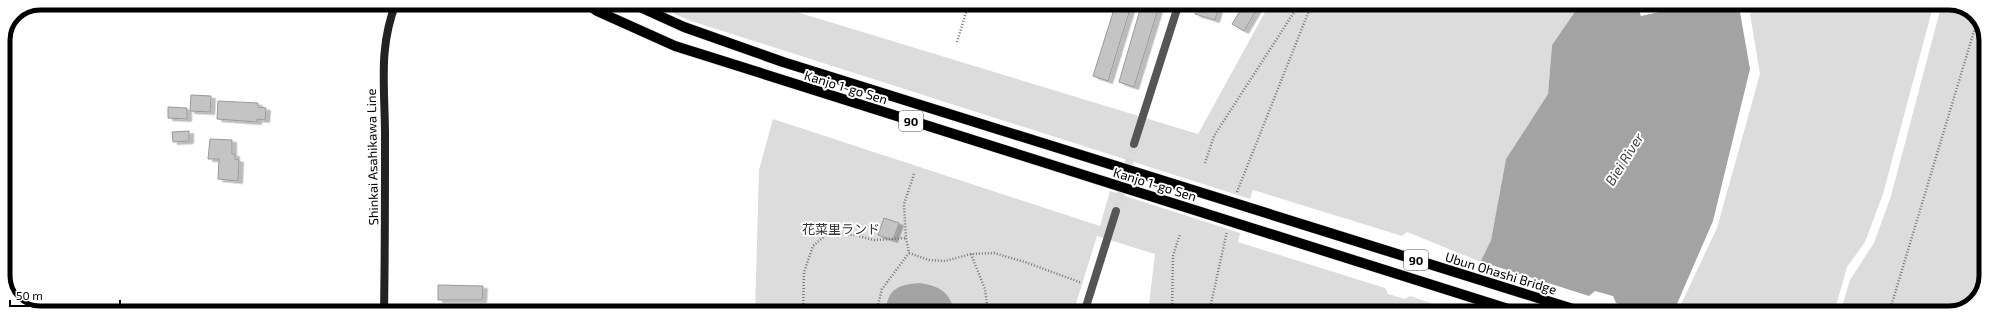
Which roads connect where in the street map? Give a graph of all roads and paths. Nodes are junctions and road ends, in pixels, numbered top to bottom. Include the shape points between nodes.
1 (393, 10) edge
2 (596, 10) edge
3 (646, 10) edge
4 (967, 10) edge
5 (1177, 10) edge
6 (1295, 10) edge
7 (1309, 10) edge
8 (1976, 26) edge
9 (957, 42) dead end
10 (1134, 144) tunnel mouth
11 (1205, 163) dead end
12 (914, 174) dead end
13 (1232, 203) junction
14 (1247, 208) joint
15 (1116, 210) tunnel mouth
16 (1229, 221) junction
17 (1180, 234) dead end
18 (906, 238) junction
19 (909, 253) junction
20 (971, 254) junction
21 (1092, 287) junction
22 (384, 306) edge
23 (803, 306) edge
24 (878, 306) edge
25 (987, 306) edge
26 (1086, 306) edge
27 (1172, 306) edge
28 (1211, 306) edge
29 (1499, 306) edge
30 (1563, 306) edge
31 (1891, 306) edge

1 - 22 main road, Shinkai Asahikawa Line via 382,65 385,133
2 - 16 main road, Kanjo 1-go Sen / 90 via 676,46
3 - 13 main road, Kanjo 1-go Sen / 90 via 684,28 783,62
4 - 9 path
5 - 10 street
6 - 11 path via 1214,136
7 - 13 path
8 - 31 path
12 - 18 path via 904,204
13 - 14 main road, Kanjo 1-go Sen / 90
14 - 30 main road, Ubun Ohashi Bridge / 90
15 - 21 street
16 - 28 path
16 - 29 main road, Kanjo 1-go Sen / 90
17 - 27 path via 1173,256
18 - 19 path
18 - 23 path via 874,240 855,235 828,233 814,246 804,272
19 - 20 path via 929,260 946,261
19 - 24 path via 882,289
20 - 21 path via 994,253 1013,258
20 - 25 path via 985,289
21 - 26 street

